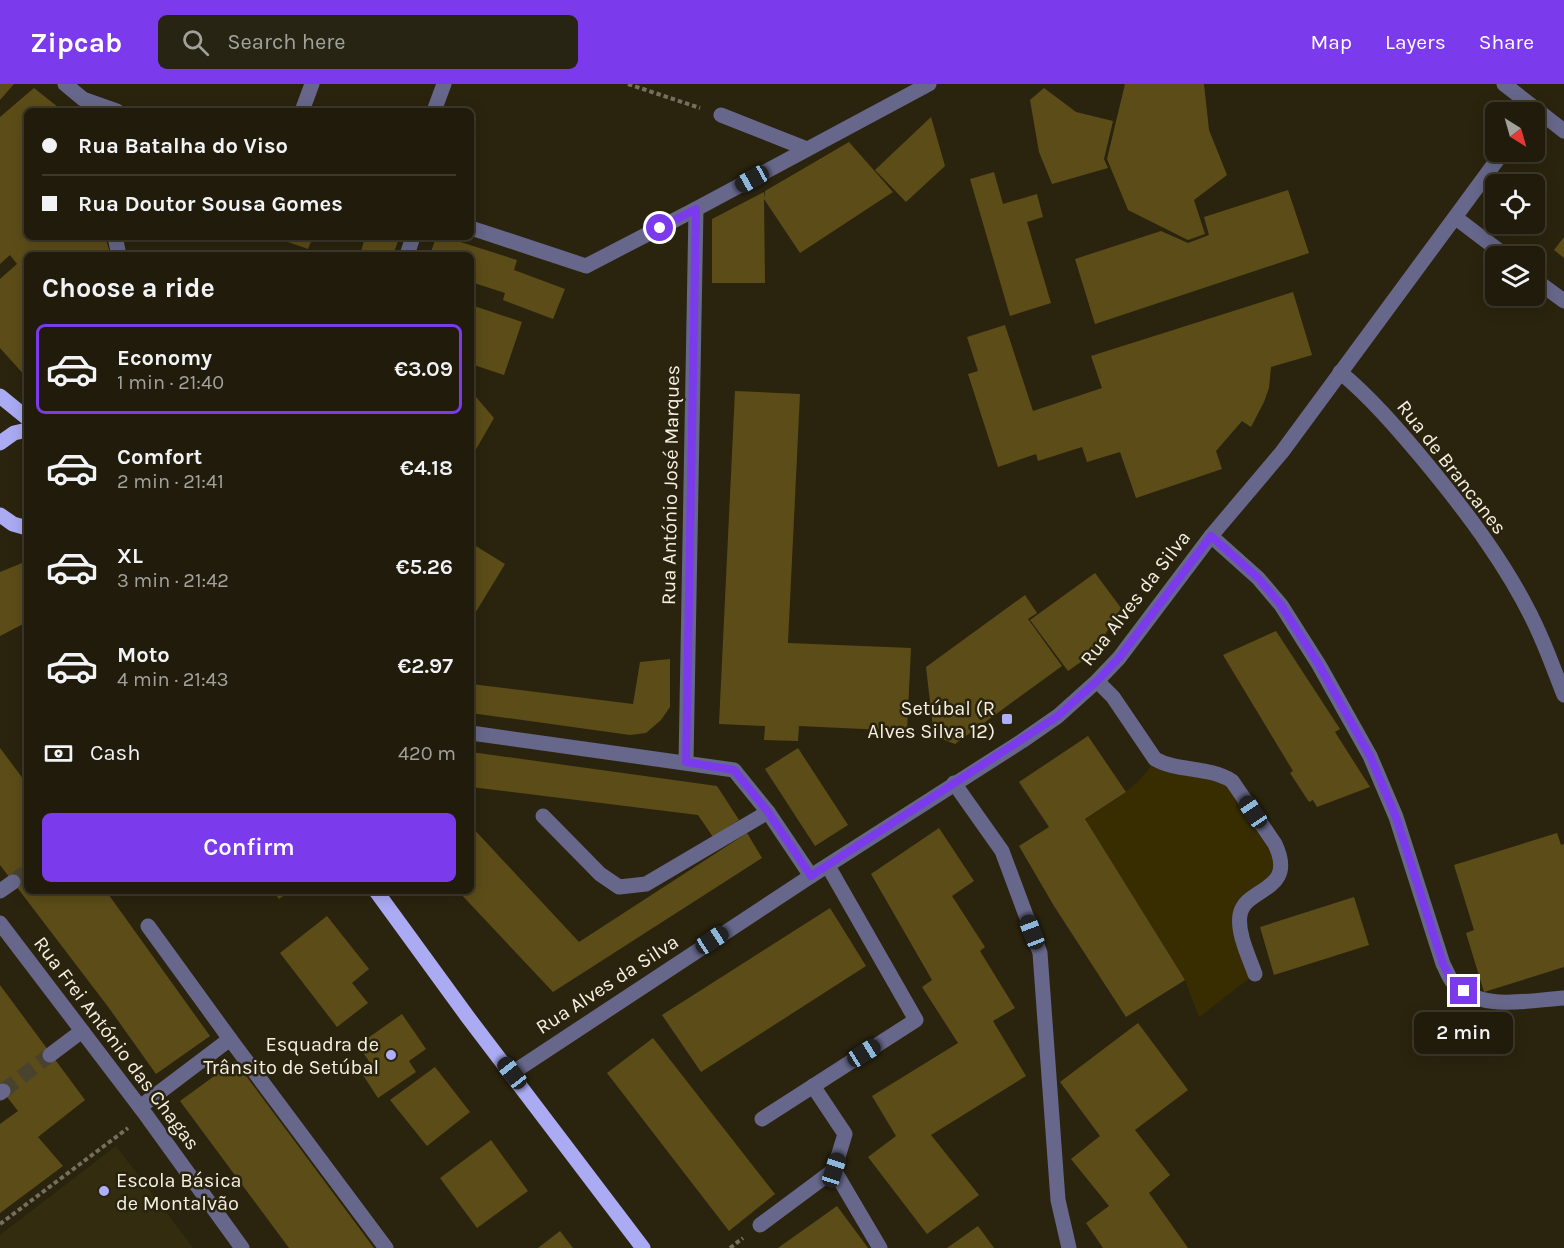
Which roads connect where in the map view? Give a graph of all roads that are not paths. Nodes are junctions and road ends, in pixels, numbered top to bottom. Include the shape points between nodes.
1 (65, 84) edge
2 (312, 84) edge
3 (444, 84) edge
4 (929, 84) edge
5 (1504, 84) edge
6 (1524, 102) edge
7 (85, 105) edge
8 (101, 108) edge
9 (303, 108) edge
10 (435, 108) edge
11 (721, 115) road end
12 (1545, 118) edge
13 (1564, 131) edge
14 (807, 149) junction
15 (1496, 162) edge
16 (696, 209) junction
17 (1456, 218) junction
18 (474, 229) edge
19 (1493, 246) edge
20 (1545, 287) edge
21 (1564, 301) edge
22 (1340, 372) junction
23 (0, 396) edge
24 (24, 416) edge
25 (24, 431) edge
26 (0, 443) edge
27 (0, 515) edge
28 (24, 527) edge
29 (1211, 536) junction
30 (1097, 681) junction
31 (1564, 694) edge
32 (474, 733) edge
33 (686, 762) junction
34 (954, 783) junction
35 (768, 812) junction
36 (543, 816) dead end
37 (828, 866) junction
38 (811, 876) junction
39 (13, 882) tunnel mouth
40 (0, 891) edge
41 (378, 894) edge
42 (0, 922) edge
43 (148, 926) dead end
44 (1255, 974) dead end
45 (1564, 998) edge
46 (82, 1031) junction
47 (230, 1039) junction
48 (50, 1055) tunnel mouth
49 (512, 1073) junction
50 (813, 1086) junction
51 (143, 1111) junction
52 (762, 1119) dead end
53 (834, 1170) junction
54 (760, 1225) dead end
55 (242, 1248) edge
56 (386, 1248) edge
57 (644, 1248) edge
58 (880, 1248) edge
59 (1069, 1248) edge

1 - 7 street
2 - 9 street
3 - 10 street
4 - 14 street
5 - 6 street
7 - 8 street
11 - 14 street
12 - 13 street
14 - 16 street
15 - 17 street, Rua Alves da Silva
16 - 18 street via 586,266
16 - 33 street, Rua António José Marques
17 - 19 street
17 - 22 street, Rua Alves da Silva
20 - 21 street
22 - 29 street, Rua Alves da Silva via 1282,452
22 - 31 street, Rua de Brancanes via 1386,415 1485,539 1540,634
23 - 24 main road
25 - 26 main road
27 - 28 main road
29 - 30 street, Rua Alves da Silva via 1119,658
29 - 45 street via 1258,578 1281,605 1370,756 1396,817 1443,964 1452,981 1478,999 1493,1002
30 - 34 street, Rua Alves da Silva via 1058,716
30 - 44 street via 1155,759 1165,765 1221,774 1232,781 1275,844 1281,868 1276,879 1248,902 1239,916
32 - 33 street
33 - 35 street via 734,770
34 - 37 street, Rua Alves da Silva
34 - 59 street via 1002,851 1040,952 1058,1200
35 - 36 street via 646,884 619,887 600,874
35 - 38 street
37 - 38 street, Rua Alves da Silva
37 - 50 street via 916,1020
38 - 49 street, Rua Alves da Silva
39 - 40 street
41 - 49 main road
42 - 46 street, Rua Frei António das Chagas
43 - 47 street
46 - 48 street
46 - 51 street, Rua Frei António das Chagas
47 - 51 street
47 - 56 street
49 - 57 main road
50 - 52 street
50 - 53 street via 845,1134
51 - 55 street, Rua Frei António das Chagas
53 - 54 street
53 - 58 street

